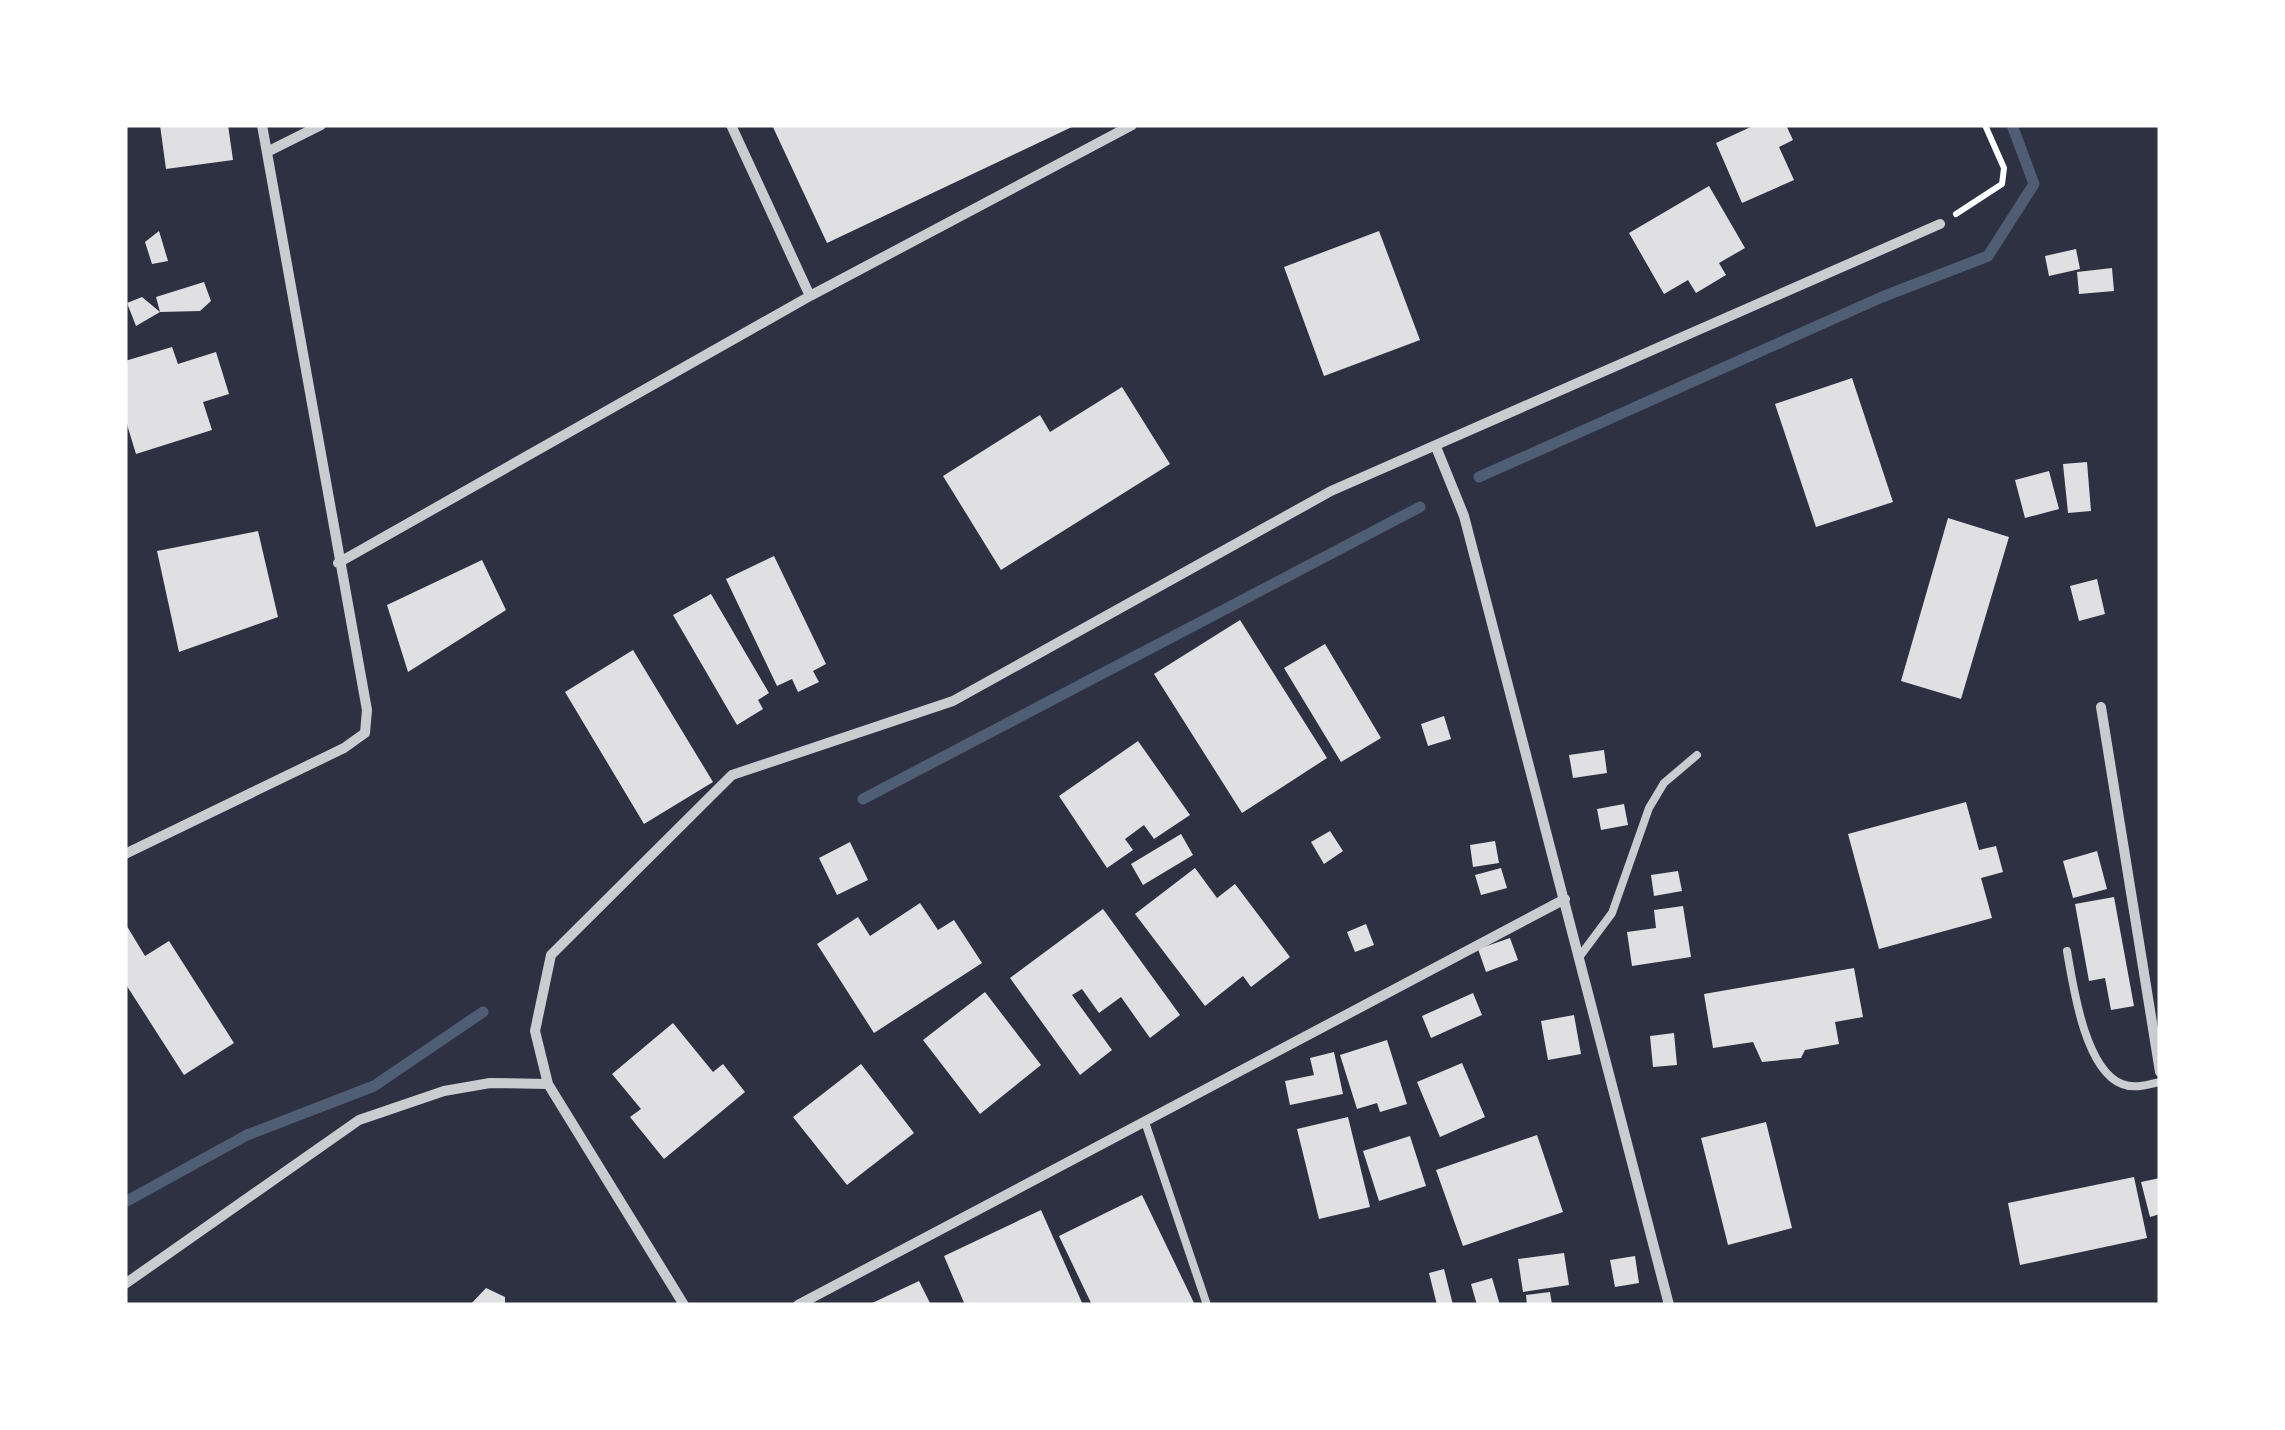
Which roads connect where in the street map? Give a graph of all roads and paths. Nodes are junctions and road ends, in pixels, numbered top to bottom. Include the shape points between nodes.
1 (262, 125) edge
2 (320, 125) edge
3 (731, 125) edge
4 (1132, 125) edge
5 (1985, 125) edge
6 (267, 152) junction
7 (1940, 224) joint
8 (810, 296) junction
9 (1436, 446) junction
10 (338, 563) junction
11 (2100, 707) dead end
12 (1697, 755) dead end
13 (125, 854) edge
14 (1564, 899) junction
15 (2067, 951) dead end
16 (1580, 956) junction
17 (2160, 1072) edge
18 (2160, 1082) edge
19 (548, 1084) junction
20 (1145, 1122) junction
21 (125, 1284) edge
22 (684, 1305) edge
23 (798, 1305) edge
24 (1207, 1305) edge
25 (1669, 1305) edge

1 - 6 street
2 - 6 street
3 - 8 street
4 - 8 street
5 - 7 path via 2004,168 2002,184
6 - 10 street
7 - 9 street
8 - 10 street
9 - 14 street via 1464,516
9 - 19 street via 1331,491 953,701 732,775 551,955 535,1031
10 - 13 street via 367,710 365,733
11 - 17 street
12 - 16 lane via 1656,796 1612,913
14 - 16 street
14 - 20 street
15 - 18 lane via 2095,1060 2123,1085
16 - 25 street
19 - 21 street via 444,1091 359,1120
19 - 22 street
20 - 23 street
20 - 24 lane

